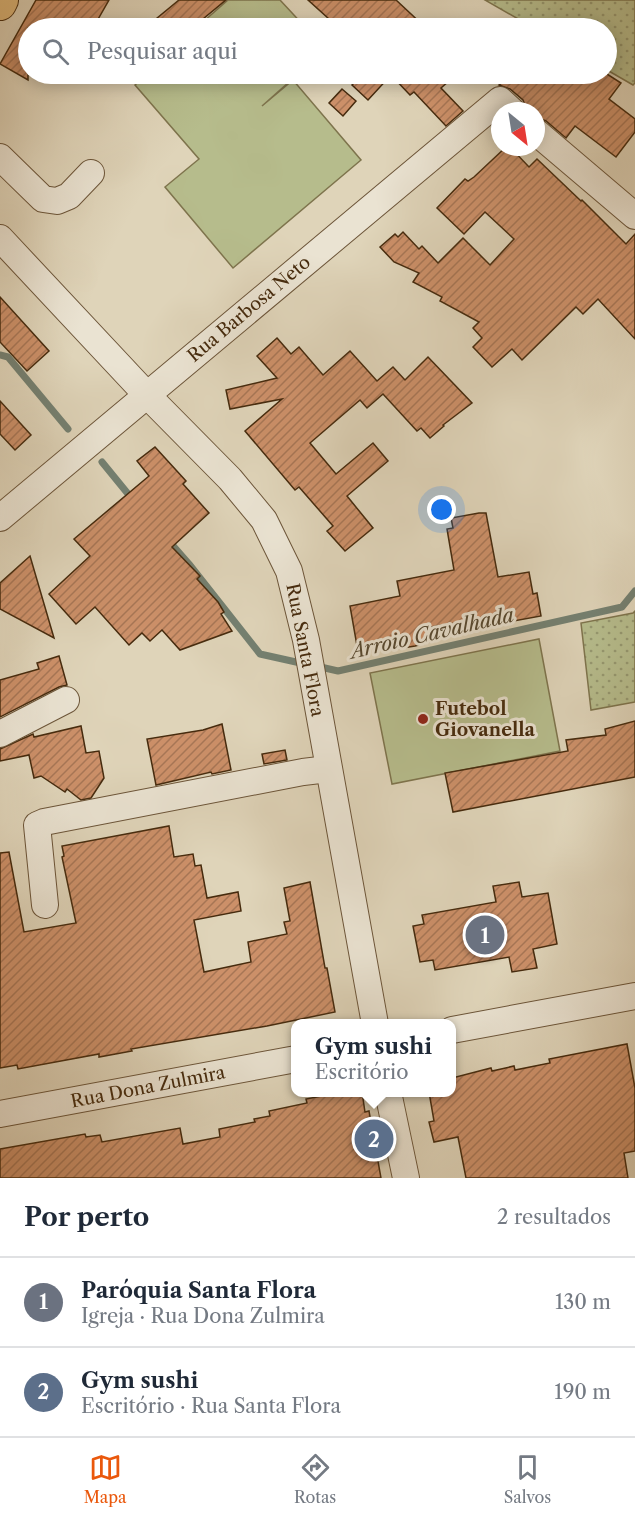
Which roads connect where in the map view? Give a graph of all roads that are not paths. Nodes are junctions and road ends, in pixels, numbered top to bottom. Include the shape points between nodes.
1 (491, 118) edge
2 (545, 140) edge
3 (0, 157) edge
4 (91, 173) dead end
5 (635, 216) edge
6 (0, 238) edge
7 (146, 394) junction
8 (0, 518) edge
9 (66, 700) dead end
10 (0, 734) edge
11 (328, 769) junction
12 (45, 905) dead end
13 (635, 996) edge
14 (374, 1019) edge
15 (456, 1028) edge
16 (291, 1060) edge
17 (389, 1097) edge
18 (0, 1114) edge
19 (406, 1178) edge

1 - 7 street, Rua Barbosa Neto
2 - 5 street
3 - 4 street via 44,199 57,201 69,196
6 - 7 street, Rua Santa Flora
7 - 8 street, Rua Barbosa Neto
7 - 11 street, Rua Santa Flora via 230,479 264,520 289,571 306,640
9 - 10 street
11 - 12 street via 37,825
11 - 14 street, Rua Santa Flora
13 - 15 street
16 - 18 street, Rua Dona Zulmira
17 - 19 street

